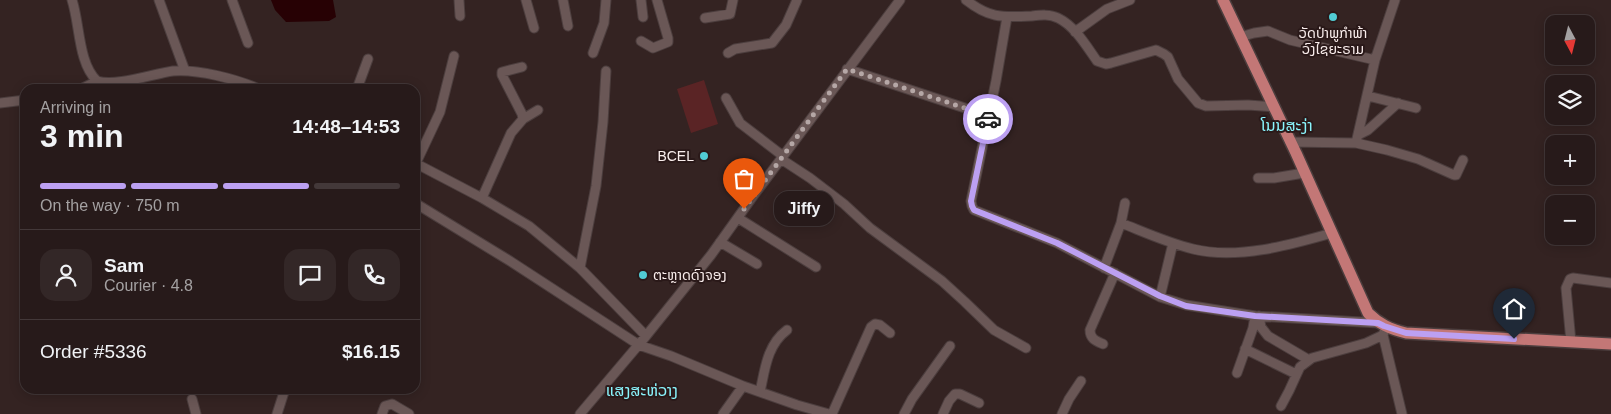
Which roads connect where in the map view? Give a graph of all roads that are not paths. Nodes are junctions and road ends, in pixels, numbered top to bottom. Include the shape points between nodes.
1 (72, 0) edge
2 (159, 0) edge
3 (232, 0) edge
4 (459, 0) edge
5 (526, 0) edge
6 (563, 0) edge
7 (606, 0) edge
8 (641, 0) edge
9 (657, 0) edge
10 (733, 0) edge
11 (797, 0) edge
12 (900, 0) edge
13 (966, 0) edge
14 (1130, 0) edge
15 (1223, 0) edge
16 (1395, 0) edge
17 (460, 16) dead end
18 (643, 17) dead end
19 (1007, 17) junction
20 (705, 18) dead end
21 (568, 26) dead end
22 (534, 28) dead end
23 (1075, 32) junction
24 (1240, 37) junction
25 (641, 41) dead end
26 (248, 43) dead end
27 (593, 53) dead end
28 (728, 53) dead end
29 (454, 56) dead end
30 (368, 59) dead end
31 (1376, 60) junction
32 (522, 67) dead end
33 (847, 69) junction
34 (185, 71) junction
35 (606, 71) dead end
36 (97, 81) junction
37 (91, 84) edge
38 (243, 84) edge
39 (359, 84) edge
40 (1368, 96) junction
41 (726, 98) dead end
42 (20, 101) edge
43 (0, 103) edge
44 (1398, 103) junction
45 (1274, 107) junction
46 (1416, 108) dead end
47 (538, 110) dead end
48 (989, 116) junction
49 (523, 119) junction
50 (1357, 139) junction
51 (1290, 142) junction
52 (420, 153) edge
53 (782, 157) junction
54 (1463, 160) dead end
55 (420, 166) edge
56 (1304, 172) junction
57 (1258, 178) dead end
58 (482, 198) junction
59 (1125, 203) dead end
60 (420, 206) edge
61 (738, 218) junction
62 (1120, 223) junction
63 (1332, 233) junction
64 (720, 242) junction
65 (1173, 242) junction
66 (757, 264) dead end
67 (816, 266) dead end
68 (580, 268) junction
69 (1104, 268) junction
70 (1115, 274) junction
71 (1611, 283) edge
72 (1160, 296) junction
73 (1257, 316) junction
74 (1382, 328) junction
75 (787, 330) dead end
76 (890, 332) dead end
77 (646, 336) junction
78 (1571, 342) junction
79 (1103, 344) dead end
80 (1611, 344) edge
81 (639, 345) junction
82 (950, 346) dead end
83 (1026, 348) dead end
84 (1245, 349) junction
85 (1309, 360) junction
86 (1237, 373) dead end
87 (1296, 374) junction
88 (1081, 381) dead end
89 (743, 386) junction
90 (760, 392) junction
91 (283, 394) edge
92 (192, 399) dead end
93 (979, 402) dead end
94 (1281, 406) dead end
95 (796, 410) edge
96 (196, 414) edge
97 (277, 414) edge
98 (382, 414) edge
99 (409, 414) edge
100 (580, 414) edge
101 (723, 414) edge
102 (831, 414) edge
103 (904, 414) edge
104 (943, 414) edge
105 (1062, 414) edge
106 (1402, 414) edge

1 - 36 street via 84,57
2 - 34 street
3 - 26 street
4 - 17 street
5 - 22 street
6 - 21 street
7 - 27 street via 604,24
8 - 18 street
9 - 25 street via 668,42 653,48
10 - 20 street via 730,14
11 - 28 street via 786,25 772,43
12 - 33 street
13 - 19 street via 994,16
14 - 23 street via 1107,9
15 - 24 main road
16 - 31 street
19 - 23 street via 1051,16 1061,19
19 - 48 street
23 - 45 street via 1101,63 1111,64 1152,50 1160,51 1168,57 1195,101 1202,105
24 - 31 street via 1268,31 1290,40
24 - 45 main road
29 - 52 street via 440,112
30 - 39 street
31 - 40 street
32 - 49 street via 505,70 502,75
33 - 48 street
33 - 53 street
34 - 36 street via 108,83
34 - 38 street via 203,72
35 - 68 street via 596,186
36 - 37 street
40 - 44 street
40 - 50 street
41 - 53 street via 740,123
42 - 43 street
44 - 46 street
44 - 50 street
45 - 51 main road
47 - 49 street
48 - 69 street via 971,201 974,210 1057,243
49 - 58 street via 511,133
50 - 51 street
50 - 54 street via 1454,175
51 - 56 main road
53 - 61 street
53 - 83 street via 870,228 942,280 994,330
55 - 58 street
56 - 57 street
56 - 63 main road
58 - 68 street via 528,226
59 - 62 street
60 - 81 street
61 - 64 street
61 - 67 street
62 - 65 street
62 - 69 street
63 - 65 street via 1296,243 1223,253
63 - 74 main road via 1368,312
64 - 66 street
64 - 77 street
65 - 72 street
68 - 77 street
69 - 70 street
70 - 72 street
70 - 79 street via 1090,330 1092,339
71 - 78 street via 1570,279 1566,288
72 - 73 street via 1186,306
73 - 74 street
73 - 84 street
73 - 85 street via 1268,336
74 - 78 main road via 1406,333
74 - 85 street via 1366,343
74 - 106 street
75 - 90 street via 771,348
76 - 102 street via 880,325 871,327
77 - 81 street
78 - 80 main road
81 - 89 street
81 - 100 street
82 - 103 street
84 - 86 street
84 - 87 street
85 - 87 street via 1300,366
87 - 94 street
88 - 105 street
89 - 90 street
89 - 101 street
90 - 95 street
91 - 97 street
92 - 96 street
93 - 104 street via 955,394
95 - 102 street
98 - 99 street via 385,406 392,404

